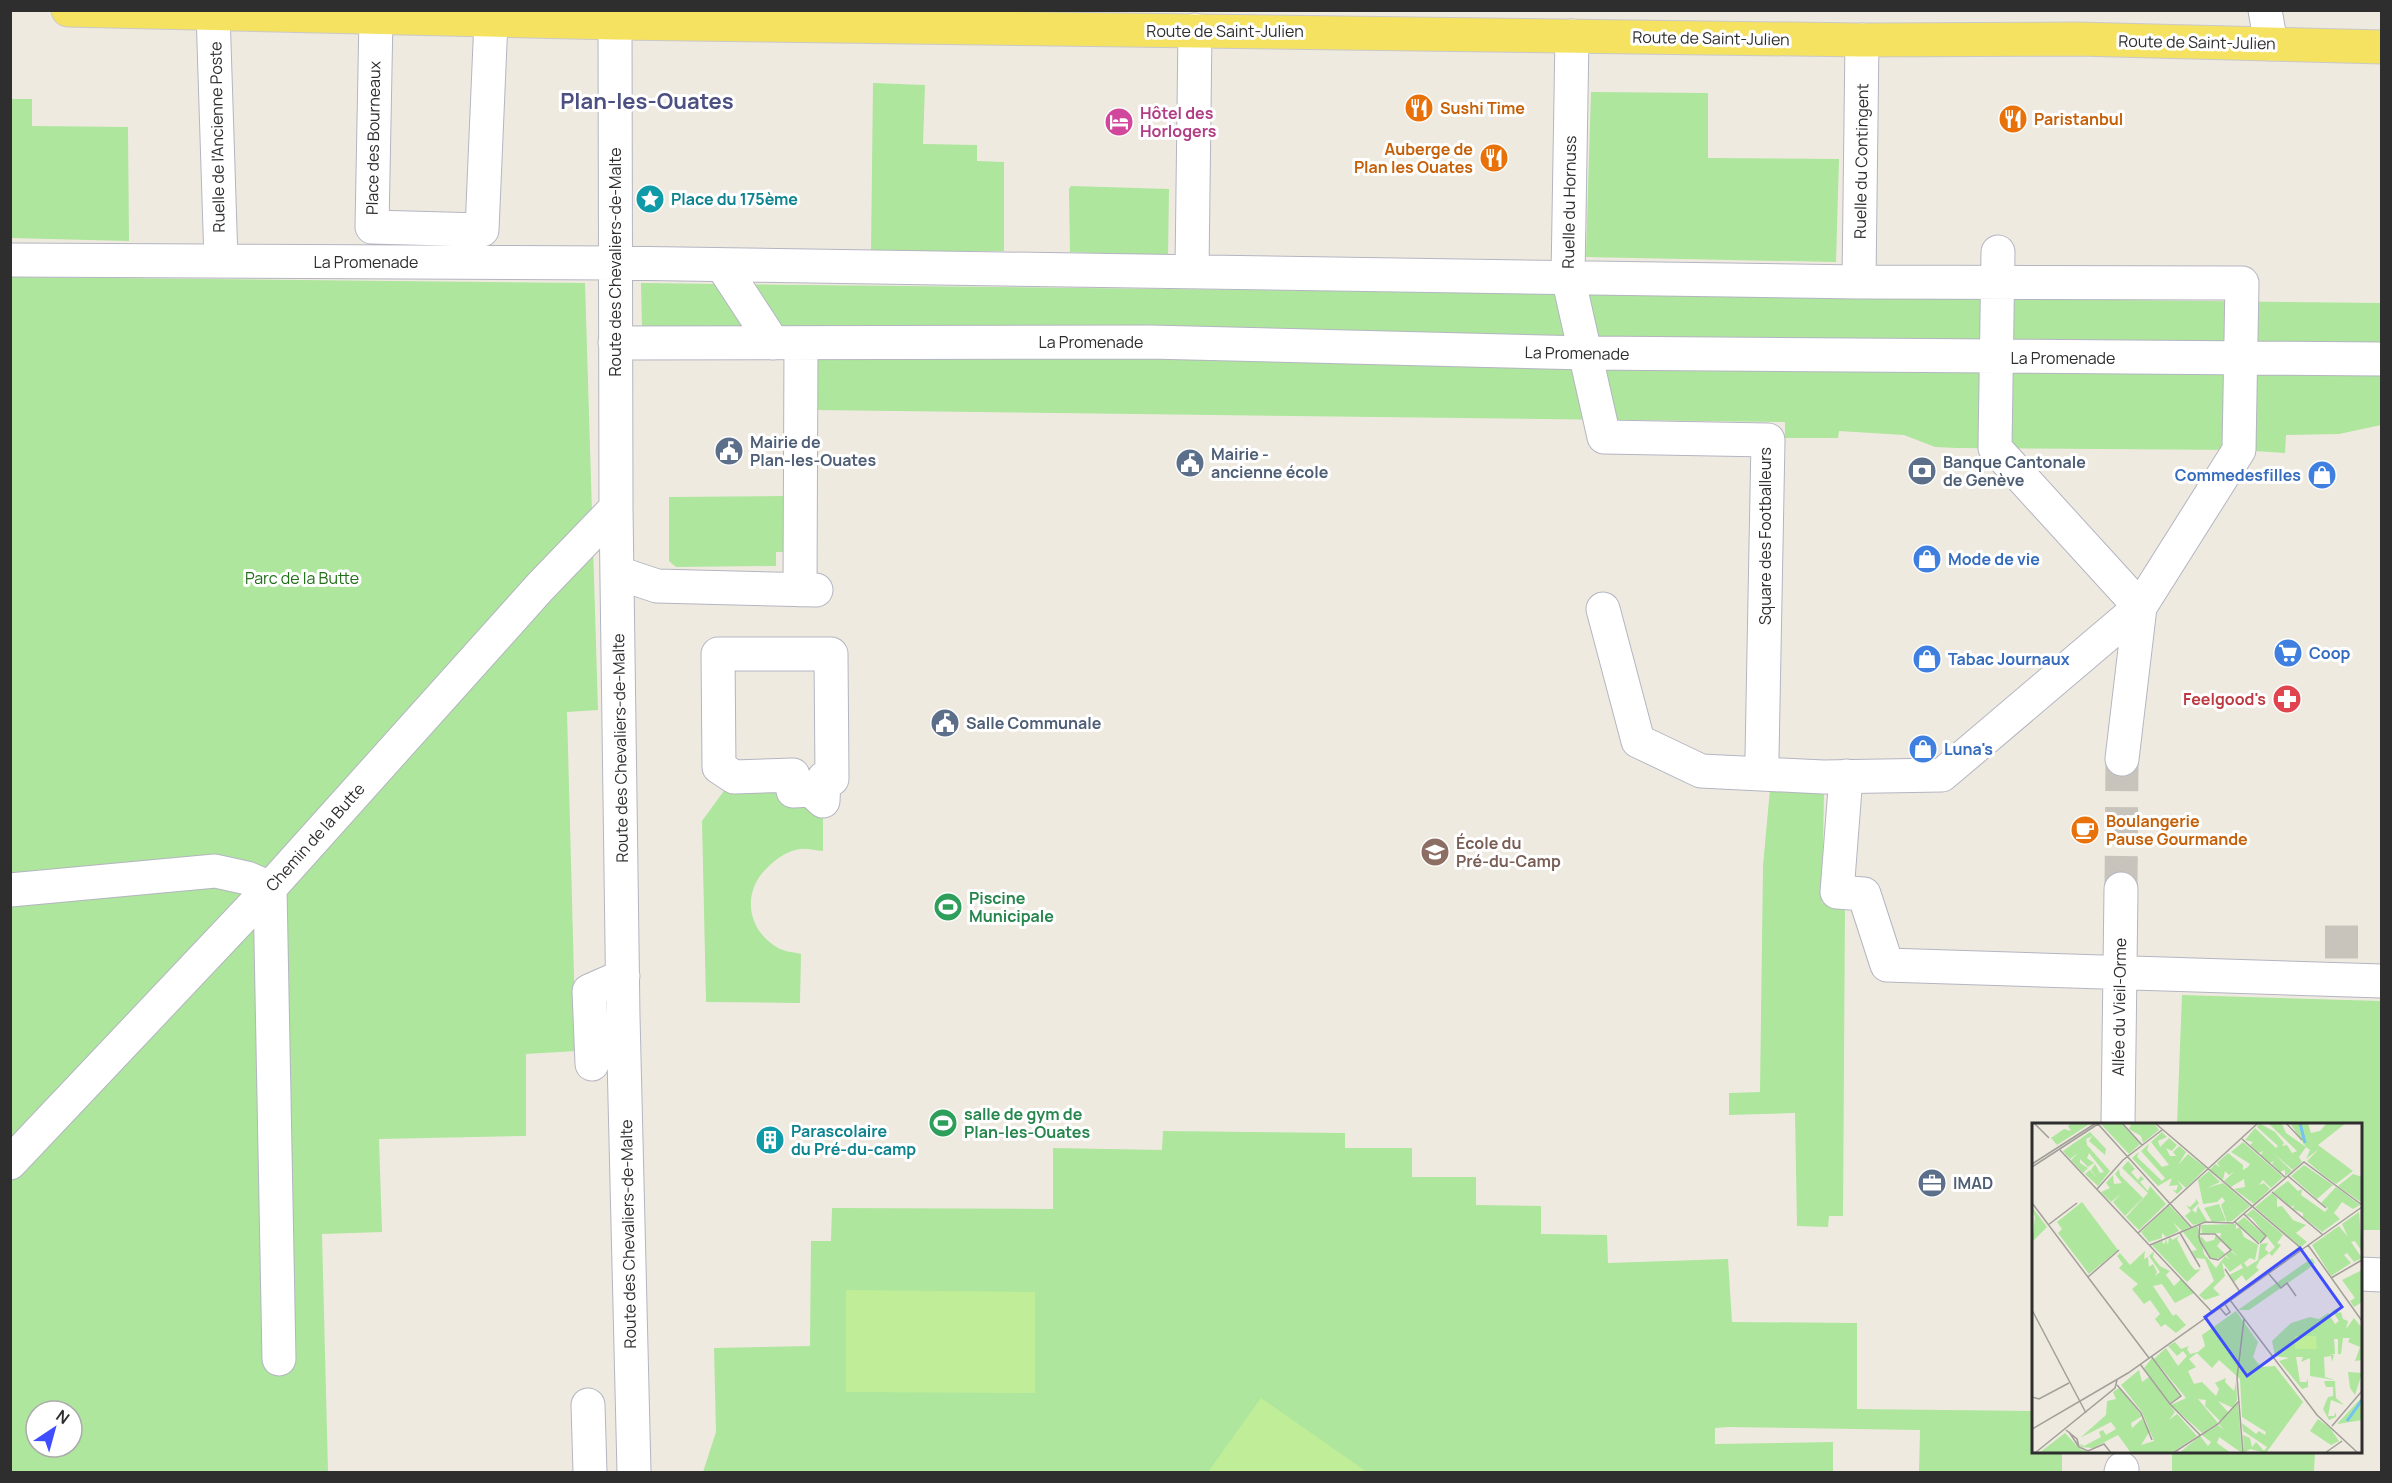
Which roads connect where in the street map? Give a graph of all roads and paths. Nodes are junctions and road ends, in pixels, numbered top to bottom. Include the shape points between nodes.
1 (69, 10) edge
2 (2265, 10) edge
3 (197, 12) edge
4 (376, 17) junction
5 (883, 19) edge
6 (492, 20) junction
7 (615, 23) junction
8 (1195, 30) junction
9 (1572, 36) junction
10 (1862, 40) junction
11 (2271, 44) junction
12 (2382, 47) edge
13 (10, 260) edge
14 (220, 261) junction
15 (615, 263) junction
16 (722, 265) junction
17 (1997, 267) junction
18 (1192, 271) junction
19 (1568, 277) junction
20 (1874, 282) junction
21 (615, 343) junction
22 (787, 343) junction
23 (1587, 353) junction
24 (1997, 358) junction
25 (2240, 358) junction
26 (2382, 359) edge
27 (1604, 437) joint
28 (616, 508) junction
29 (618, 573) junction
30 (2140, 607) junction
31 (1603, 609) dead end
32 (831, 654) joint
33 (1762, 757) dead end
34 (2122, 759) tunnel mouth
35 (1846, 776) junction
36 (270, 888) junction
37 (2121, 889) tunnel mouth
38 (10, 890) edge
39 (2120, 973) junction
40 (623, 976) junction
41 (2382, 981) edge
42 (592, 1064) dead end
43 (2118, 1123) edge
44 (10, 1163) edge
45 (2362, 1274) edge
46 (2382, 1275) edge
47 (279, 1359) dead end
48 (632, 1403) junction
49 (590, 1473) edge
50 (634, 1473) edge

1 - 3 main road, Route de Saint-Julien
2 - 11 street
3 - 4 main road, Route de Saint-Julien
3 - 14 street, Ruelle de l'Ancienne Poste
4 - 6 main road, Route de Saint-Julien
4 - 6 street, Place des Bourneaux via 372,227 433,229 482,230
5 - 7 main road, Route de Saint-Julien
5 - 8 main road, Route de Saint-Julien
6 - 7 main road, Route de Saint-Julien
7 - 15 street, Route des Chevaliers-de-Malte
8 - 9 main road, Route de Saint-Julien
8 - 18 street
9 - 10 main road, Route de Saint-Julien
9 - 19 street, Ruelle du Hornuss
10 - 11 main road, Route de Saint-Julien via 2078,39
10 - 20 street, Ruelle du Contingent
11 - 12 main road, Route de Saint-Julien
13 - 14 street, La Promenade
14 - 15 street, La Promenade
15 - 16 street, La Promenade
15 - 21 street, Route des Chevaliers-de-Malte
16 - 18 street, La Promenade
16 - 22 street
17 - 20 street
17 - 24 street
17 - 25 street via 2242,283
18 - 19 street, La Promenade
19 - 20 street, La Promenade
19 - 23 street, Ruelle du Hornuss
21 - 22 street, La Promenade
21 - 28 street, Route des Chevaliers-de-Malte
22 - 23 street, La Promenade via 1150,342
22 - 29 street via 808,590 657,586
23 - 24 street, La Promenade
23 - 27 street, Ruelle du Hornuss
24 - 25 street, La Promenade
24 - 30 street via 1995,448
25 - 26 street, La Promenade
25 - 30 street via 2239,450
27 - 33 street, Square des Footballeurs via 1768,440
28 - 29 street, Route des Chevaliers-de-Malte
28 - 36 street, Chemin de la Butte via 540,587
29 - 40 street, Route des Chevaliers-de-Malte
30 - 34 street
30 - 35 street via 1942,775
31 - 35 street via 1638,741 1701,771
32 - 32 street via 718,654 719,767 734,777 793,775 793,790 811,790 824,801 824,778 832,779
35 - 39 street via 1837,892 1864,894 1887,965
36 - 38 street via 215,871
36 - 44 street, Chemin de la Butte
36 - 47 street
37 - 39 street, Allée du Vieil-Orme
39 - 41 street
39 - 43 street, Allée du Vieil-Orme
40 - 42 street via 589,991
40 - 48 street, Route des Chevaliers-de-Malte
45 - 46 street
48 - 49 street via 577,1405
48 - 50 street, Route des Chevaliers-de-Malte

